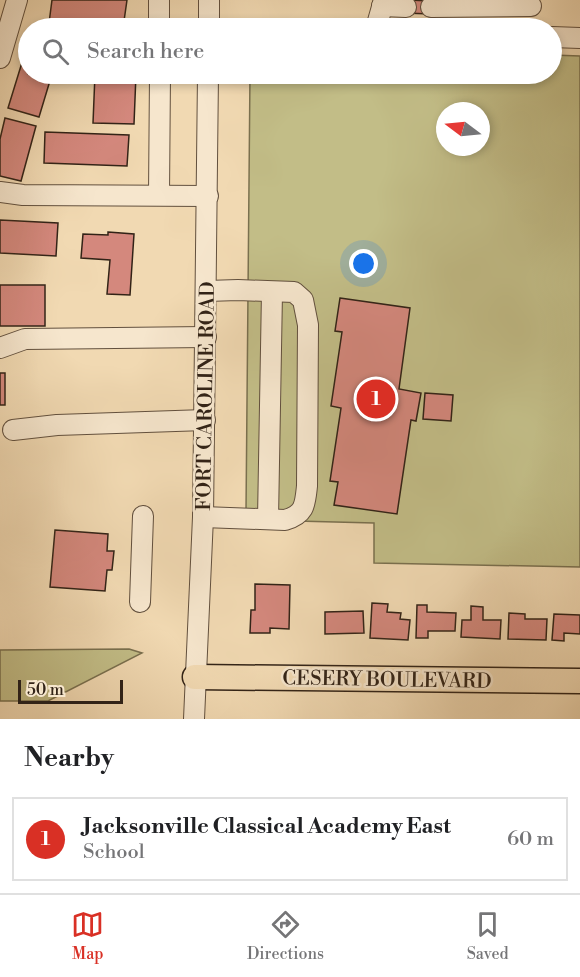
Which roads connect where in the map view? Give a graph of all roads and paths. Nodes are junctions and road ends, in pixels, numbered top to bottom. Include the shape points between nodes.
1 (17, 0) edge
2 (159, 0) edge
3 (209, 0) edge
4 (383, 3) edge
5 (531, 6) dead end
6 (406, 7) dead end
7 (431, 8) dead end
8 (159, 18) edge
9 (209, 18) edge
10 (379, 18) edge
11 (562, 37) edge
12 (580, 38) edge
13 (0, 58) edge
14 (160, 84) edge
15 (208, 84) edge
16 (0, 192) edge
17 (159, 195) junction
18 (208, 196) junction
19 (207, 291) junction
20 (272, 291) junction
21 (206, 337) junction
22 (0, 348) edge
23 (205, 420) junction
24 (13, 430) dead end
25 (143, 516) dead end
26 (203, 517) junction
27 (268, 519) junction
28 (140, 602) dead end
29 (195, 676) junction
30 (580, 681) edge
31 (194, 719) edge

1 - 13 street
2 - 8 street
3 - 9 street
4 - 6 street
4 - 10 street
5 - 7 street
11 - 12 street
14 - 17 street
15 - 18 street, FORT CAROLINE ROAD
16 - 17 street
17 - 18 street
18 - 19 street, FORT CAROLINE ROAD
19 - 20 street
19 - 21 street, FORT CAROLINE ROAD
20 - 27 street
20 - 27 street via 294,292 303,300 308,325 307,486 302,511 285,520
21 - 22 street via 25,339
21 - 23 street, FORT CAROLINE ROAD
23 - 24 street
23 - 26 street, FORT CAROLINE ROAD
25 - 28 street
26 - 27 street
26 - 29 street, FORT CAROLINE ROAD
29 - 30 main road, CESERY BOULEVARD
29 - 31 street, FORT CAROLINE ROAD

